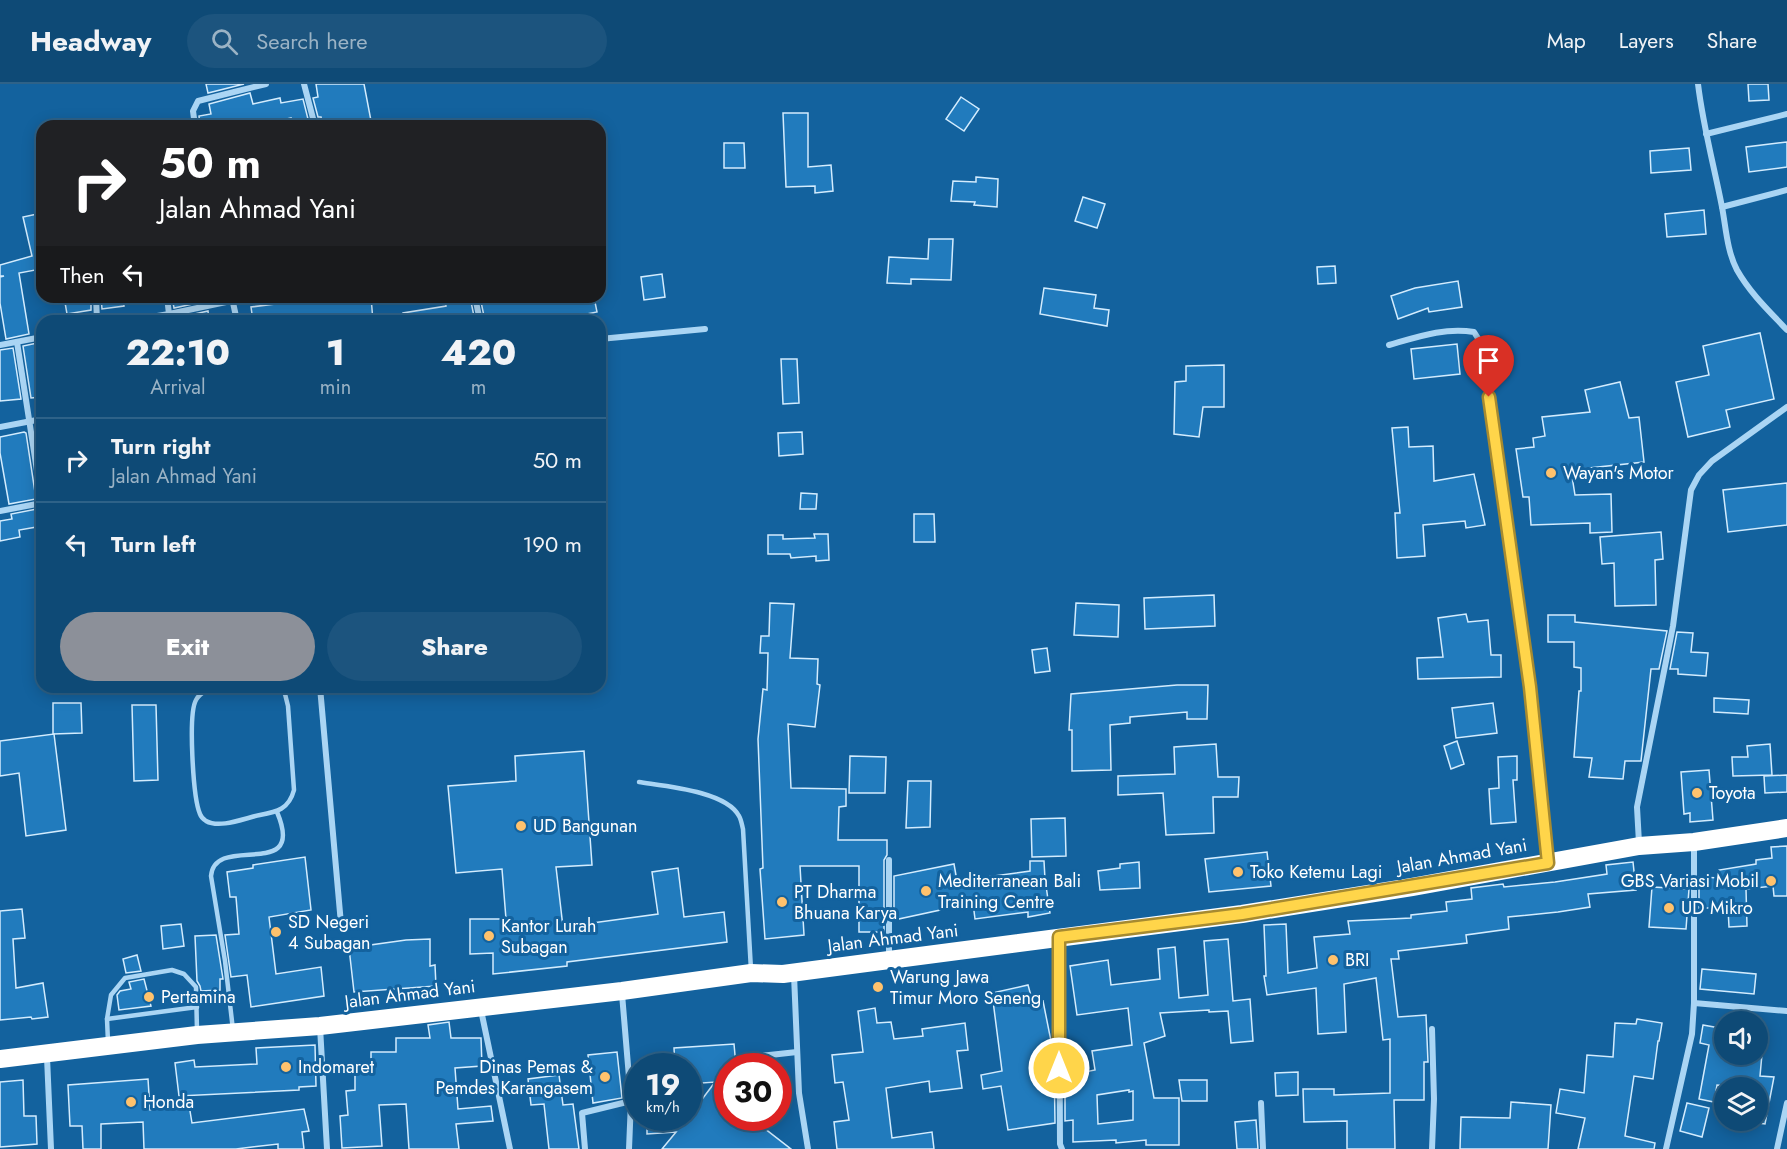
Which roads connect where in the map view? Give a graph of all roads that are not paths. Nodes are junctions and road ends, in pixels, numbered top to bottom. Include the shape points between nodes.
1 (266, 84) edge
2 (304, 84) edge
3 (1698, 84) edge
4 (1787, 114) edge
5 (194, 120) edge
6 (313, 120) edge
7 (1706, 134) junction
8 (1787, 190) edge
9 (1722, 207) junction
10 (168, 303) edge
11 (216, 303) edge
12 (169, 315) joint
13 (705, 329) dead end
14 (1787, 330) edge
15 (36, 338) edge
16 (606, 338) edge
17 (17, 342) junction
18 (0, 345) edge
19 (1389, 345) dead end
20 (1787, 407) edge
21 (36, 420) edge
22 (29, 421) junction
23 (0, 427) edge
24 (36, 465) edge
25 (36, 504) edge
26 (0, 511) edge
27 (201, 693) edge
28 (284, 693) edge
29 (321, 693) edge
30 (639, 782) dead end
31 (277, 812) junction
32 (1787, 828) edge
33 (1694, 842) junction
34 (1639, 846) junction
35 (889, 860) dead end
36 (1548, 863) junction
37 (341, 924) dead end
38 (1059, 937) junction
39 (889, 960) junction
40 (794, 971) junction
41 (751, 973) junction
42 (622, 991) junction
43 (1694, 1003) junction
44 (480, 1006) junction
45 (197, 1007) junction
46 (1787, 1011) edge
47 (107, 1019) junction
48 (320, 1026) junction
49 (1432, 1029) dead end
50 (233, 1031) junction
51 (197, 1035) junction
52 (108, 1045) junction
53 (796, 1052) junction
54 (627, 1053) edge
55 (787, 1053) edge
56 (47, 1054) junction
57 (0, 1059) edge
58 (624, 1103) edge
59 (1261, 1103) dead end
60 (1787, 1103) edge
61 (630, 1131) edge
62 (51, 1149) edge
63 (327, 1149) edge
64 (510, 1149) edge
65 (585, 1149) edge
66 (629, 1149) edge
67 (808, 1149) edge
68 (1062, 1149) edge
69 (1263, 1149) edge
70 (1432, 1149) edge
71 (1666, 1149) edge
72 (1777, 1149) edge

1 - 5 street via 198,101
2 - 6 street
3 - 7 street
4 - 7 street
7 - 9 street
8 - 9 street
9 - 14 street via 1736,268 1752,293
10 - 12 street
11 - 12 street
13 - 16 street
15 - 17 street
17 - 18 street
17 - 22 street
19 - 36 street via 1462,330 1474,332 1481,343 1530,687
20 - 34 street via 1712,461 1691,490 1679,590 1637,807
21 - 22 street
22 - 23 street
22 - 24 street
25 - 26 street
27 - 31 lane via 191,719 196,796 203,820 216,824
28 - 31 lane via 294,790 287,806
29 - 37 street
30 - 41 lane via 710,796 739,815
31 - 50 lane via 284,834 281,846 268,852 230,857 212,868
32 - 33 highway, Jalan Ahmad Yani
33 - 34 highway, Jalan Ahmad Yani
33 - 43 street
34 - 36 highway, Jalan Ahmad Yani
35 - 39 street
36 - 38 highway, Jalan Ahmad Yani via 1242,914
38 - 39 highway, Jalan Ahmad Yani
38 - 68 street
39 - 40 highway, Jalan Ahmad Yani
40 - 41 highway, Jalan Ahmad Yani
40 - 53 street
41 - 42 highway, Jalan Ahmad Yani
42 - 44 highway, Jalan Ahmad Yani
42 - 54 street
43 - 46 street
43 - 71 street via 1692,1034
44 - 48 highway, Jalan Ahmad Yani
44 - 64 street
45 - 47 lane
45 - 47 lane via 196,987 184,974 172,970 125,978 111,995
45 - 51 lane
47 - 52 lane
48 - 50 highway, Jalan Ahmad Yani
48 - 63 street
49 - 70 street
50 - 51 highway, Jalan Ahmad Yani
51 - 52 highway, Jalan Ahmad Yani
52 - 56 highway, Jalan Ahmad Yani
53 - 55 street
53 - 67 street
56 - 57 highway, Jalan Ahmad Yani
56 - 62 street
58 - 65 street via 582,1113
59 - 69 street
60 - 72 street
61 - 66 street

